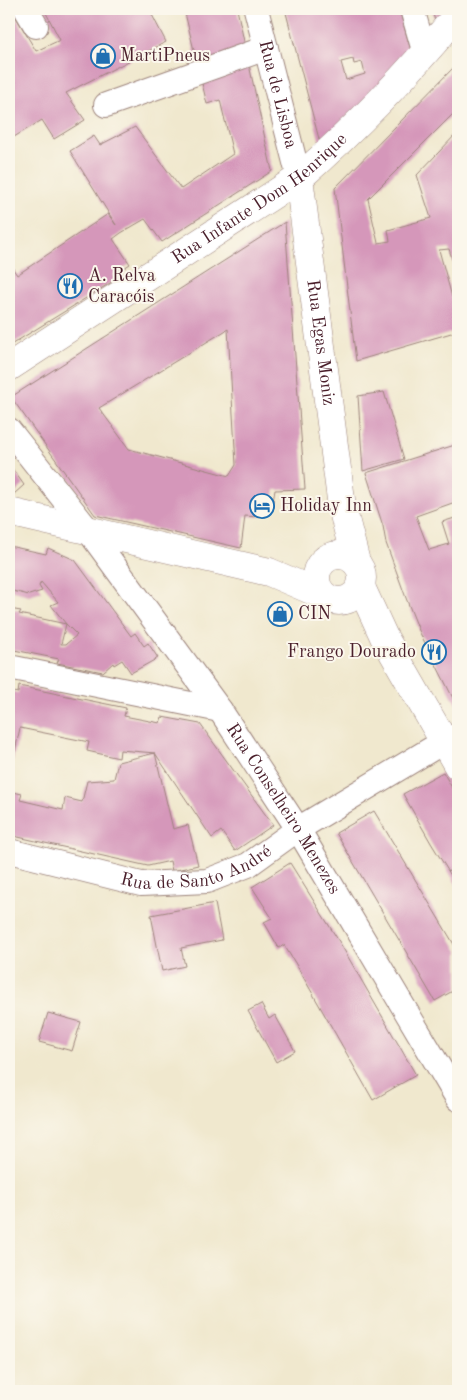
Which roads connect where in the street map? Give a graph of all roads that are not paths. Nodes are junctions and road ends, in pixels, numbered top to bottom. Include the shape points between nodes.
1 (256, 9) edge
2 (412, 9) edge
3 (458, 14) edge
4 (266, 48) junction
5 (425, 54) junction
6 (106, 105) dead end
7 (299, 178) junction
8 (9, 367) edge
9 (9, 430) edge
10 (9, 512) edge
11 (88, 530) junction
12 (339, 578) junction
13 (9, 667) edge
14 (220, 710) junction
15 (451, 739) edge
16 (458, 766) edge
17 (298, 829) junction
18 (9, 851) edge
19 (458, 1099) edge

1 - 4 street, Rua de Lisboa
2 - 5 street
3 - 5 main road, Rua Infante Dom Henrique
4 - 6 street
4 - 7 street, Rua de Lisboa
5 - 7 main road, Rua Infante Dom Henrique
7 - 8 main road, Rua Infante Dom Henrique
7 - 12 main road, Rua Egas Moniz via 342,508
9 - 11 street, Rua Conselheiro Menezes
10 - 11 main road
11 - 12 main road via 269,572
11 - 14 street, Rua Conselheiro Menezes
12 - 15 main road via 384,637
13 - 14 street
14 - 17 street, Rua Conselheiro Menezes
15 - 16 main road
15 - 17 street, Rua de Santo André
17 - 18 street, Rua de Santo André via 248,865 207,881 141,884
17 - 19 street, Rua Conselheiro Menezes

